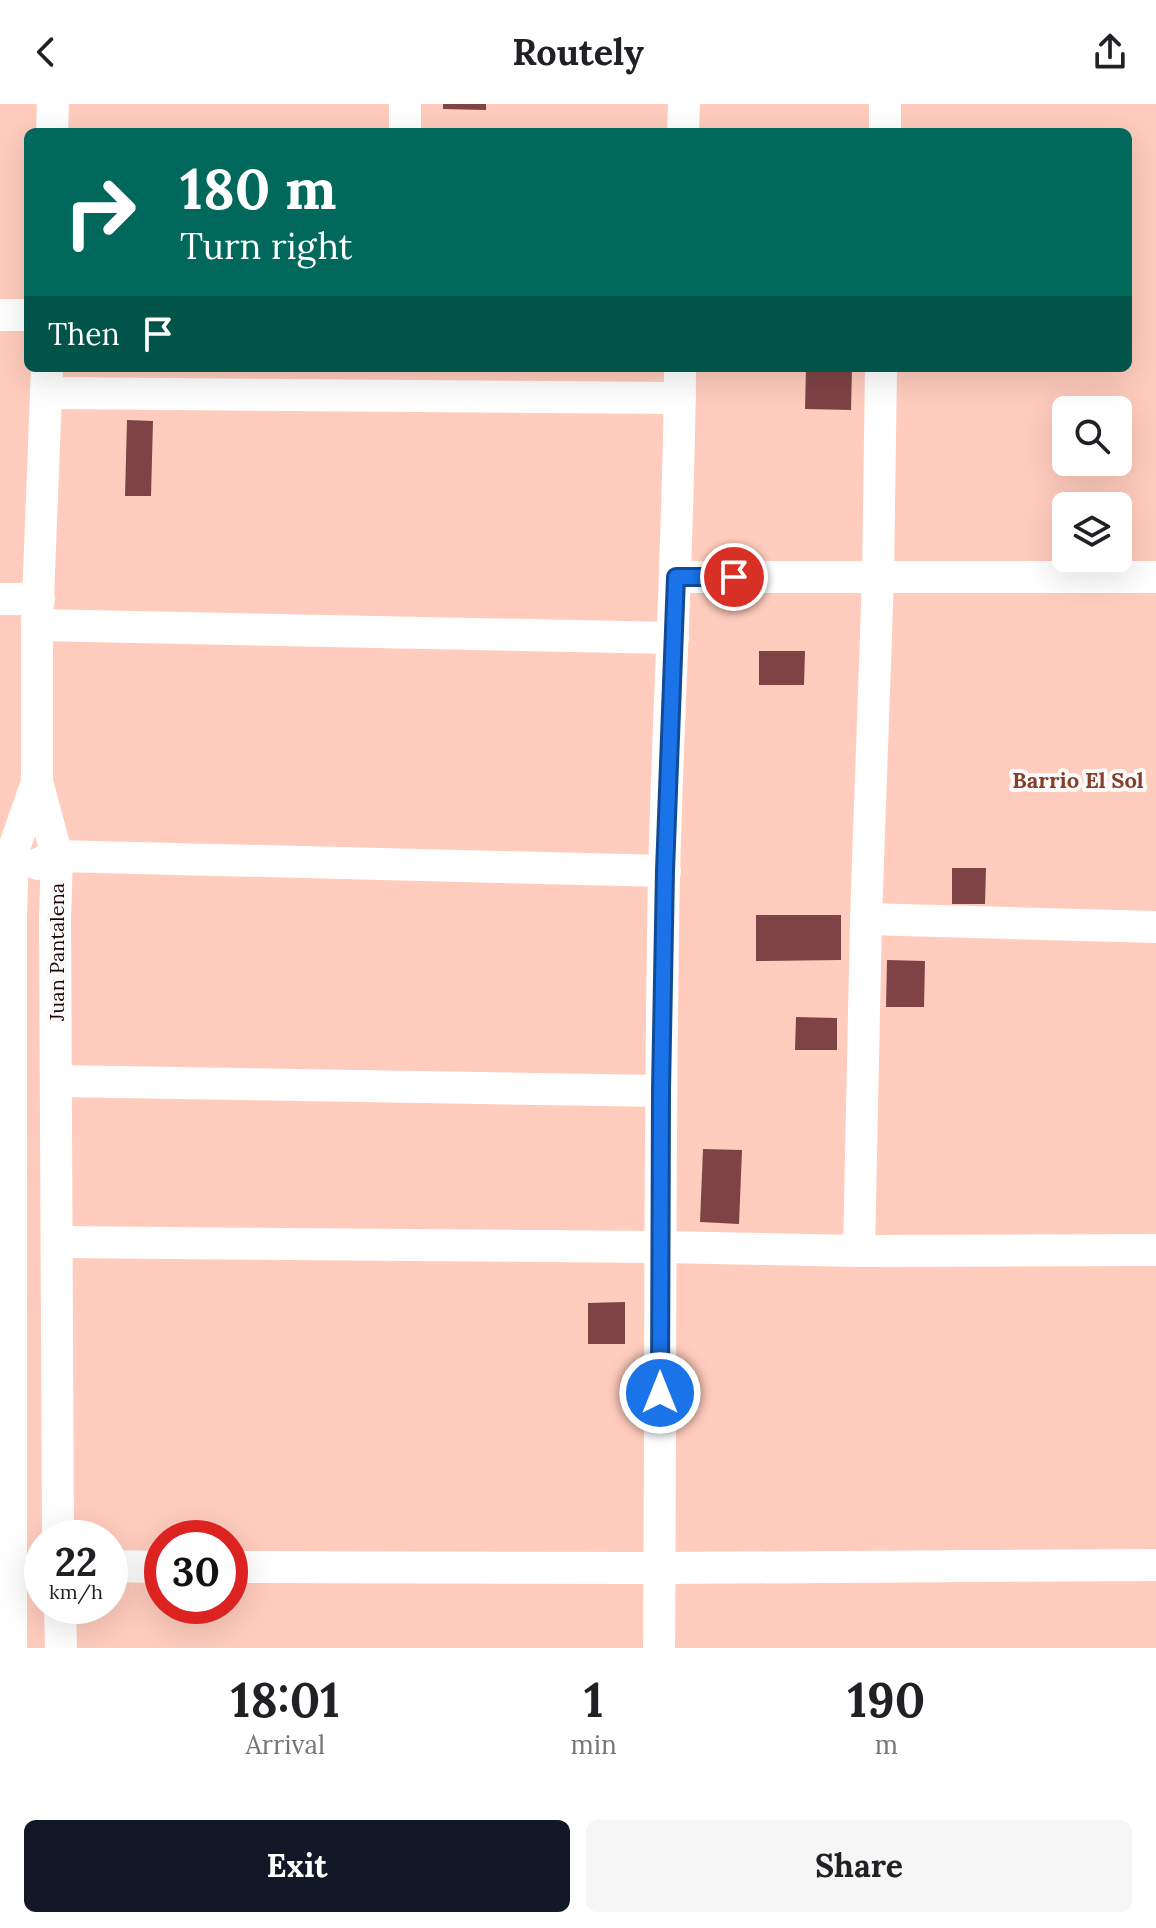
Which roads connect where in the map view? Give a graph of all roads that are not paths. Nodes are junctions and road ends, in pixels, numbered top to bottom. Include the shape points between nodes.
1 (53, 104) edge
2 (405, 104) edge
3 (684, 104) edge
4 (885, 104) edge
5 (52, 128) edge
6 (405, 128) edge
7 (683, 128) edge
8 (885, 128) edge
9 (0, 315) edge
10 (24, 315) edge
11 (881, 372) edge
12 (47, 381) edge
13 (404, 382) edge
14 (680, 383) edge
15 (676, 577) junction
16 (878, 577) junction
17 (1156, 577) edge
18 (0, 599) edge
19 (38, 612) junction
20 (673, 638) junction
21 (37, 782) junction
22 (57, 856) junction
23 (665, 871) junction
24 (6, 876) edge
25 (6, 917) edge
26 (55, 919) junction
27 (866, 919) junction
28 (1156, 927) edge
29 (56, 1081) junction
30 (661, 1091) junction
31 (57, 1242) junction
32 (661, 1247) junction
33 (1156, 1250) edge
34 (859, 1251) junction
35 (58, 1520) edge
36 (18, 1561) edge
37 (1156, 1565) edge
38 (248, 1567) edge
39 (660, 1568) junction
40 (60, 1624) edge
41 (11, 1648) edge
42 (61, 1648) edge
43 (659, 1648) edge

1 - 5 street
2 - 6 street
3 - 7 street
4 - 8 street
9 - 10 street
11 - 16 street
12 - 13 street
12 - 19 street, Juan Pantalena
13 - 14 street
14 - 15 street
15 - 16 street
15 - 20 street
16 - 17 street
16 - 27 street
18 - 19 street
19 - 20 street
19 - 21 street, Juan Pantalena
20 - 23 street
21 - 22 street, Juan Pantalena
21 - 24 street
22 - 23 street
22 - 24 street
22 - 26 street, Juan Pantalena
23 - 30 street
24 - 25 street
25 - 26 street
25 - 36 street
26 - 29 street, Juan Pantalena
27 - 28 street
27 - 34 street
29 - 30 street
29 - 31 street, Juan Pantalena
30 - 32 street
31 - 32 street
31 - 35 street, Juan Pantalena
32 - 34 street
32 - 39 street
33 - 34 street
36 - 41 street
37 - 39 street
38 - 39 street
39 - 43 street
40 - 42 street

